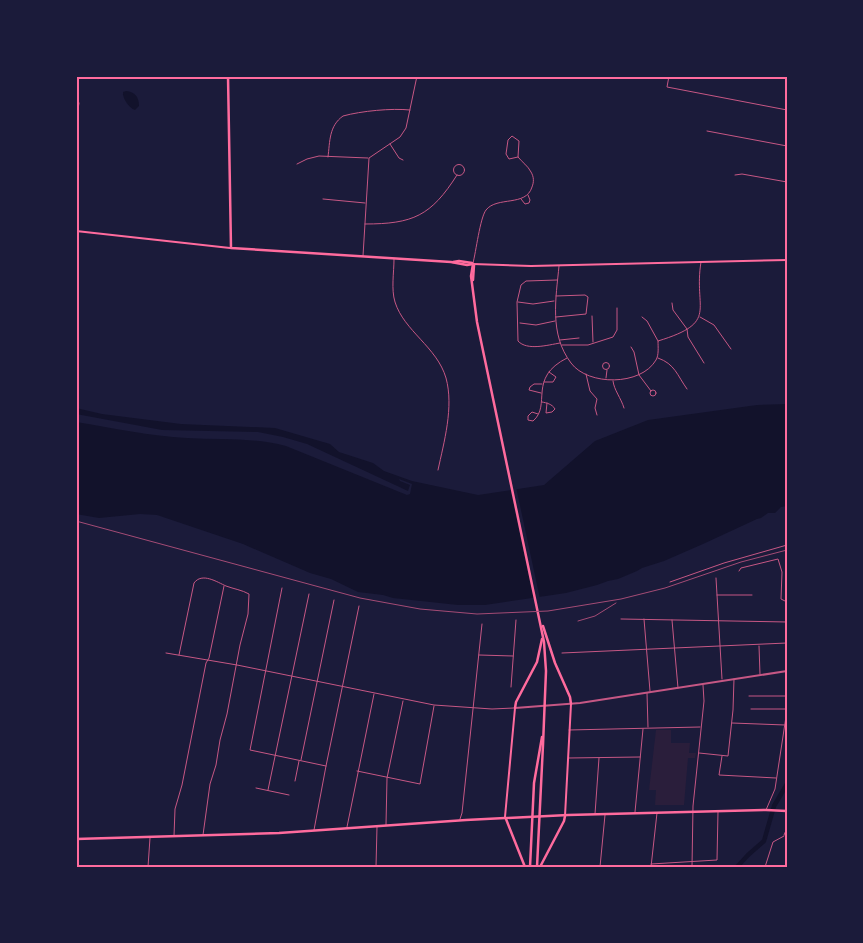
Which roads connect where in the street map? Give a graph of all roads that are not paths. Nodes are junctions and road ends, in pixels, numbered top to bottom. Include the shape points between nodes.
1 (228, 76) edge
2 (417, 76) edge
3 (669, 76) edge
4 (79, 103) dead end
5 (411, 110) junction
6 (787, 110) edge
7 (76, 122) edge
8 (707, 131) dead end
9 (390, 144) junction
10 (787, 146) edge
11 (328, 157) junction
12 (518, 157) junction
13 (369, 158) junction
14 (403, 160) dead end
15 (297, 164) dead end
16 (457, 175) junction
17 (735, 175) dead end
18 (787, 182) edge
19 (528, 195) junction
20 (521, 199) junction
21 (323, 200) dead end
22 (366, 203) junction
23 (364, 224) junction
24 (76, 231) edge
25 (231, 248) junction
26 (362, 256) junction
27 (394, 258) junction
28 (787, 260) edge
29 (701, 261) junction
30 (473, 264) junction
31 (559, 265) junction
32 (558, 280) junction
33 (555, 296) junction
34 (555, 300) junction
35 (517, 302) junction
36 (672, 303) dead end
37 (617, 308) dead end
38 (592, 316) dead end
39 (699, 316) junction
40 (556, 317) junction
41 (642, 317) dead end
42 (556, 321) junction
43 (518, 323) junction
44 (687, 329) junction
45 (579, 338) dead end
46 (560, 340) junction
47 (658, 341) junction
48 (593, 343) junction
49 (561, 344) junction
50 (630, 347) dead end
51 (731, 349) dead end
52 (568, 358) junction
53 (657, 358) junction
54 (704, 363) dead end
55 (607, 370) dead end
56 (548, 372) junction
57 (586, 373) junction
58 (639, 375) junction
59 (606, 379) junction
60 (612, 380) junction
61 (543, 383) junction
62 (687, 389) dead end
63 (651, 391) dead end
64 (541, 394) junction
65 (541, 402) junction
66 (547, 403) dead end
67 (624, 408) dead end
68 (538, 414) dead end
69 (597, 415) dead end
70 (438, 470) dead end
71 (787, 545) edge
72 (739, 571) dead end
73 (716, 578) dead end
74 (670, 582) dead end
75 (224, 585) junction
76 (282, 588) dead end
77 (309, 594) dead end
78 (716, 595) junction
79 (752, 596) dead end
80 (334, 600) dead end
81 (787, 602) edge
82 (359, 606) dead end
83 (621, 619) dead end
84 (644, 619) junction
85 (516, 620) dead end
86 (541, 620) junction
87 (672, 620) junction
88 (718, 620) junction
89 (787, 622) edge
90 (482, 624) dead end
91 (543, 635) junction
92 (787, 643) edge
93 (759, 644) junction
94 (719, 646) junction
95 (674, 648) junction
96 (647, 649) junction
97 (166, 653) dead end
98 (562, 653) dead end
99 (179, 655) junction
100 (478, 655) junction
101 (513, 656) junction
102 (208, 660) junction
103 (237, 665) junction
104 (265, 671) junction
105 (787, 671) edge
106 (760, 675) junction
107 (292, 676) junction
108 (734, 679) junction
109 (722, 681) junction
110 (317, 682) junction
111 (703, 684) junction
112 (342, 687) junction
113 (511, 687) dead end
114 (678, 688) junction
115 (650, 692) junction
116 (647, 693) junction
117 (374, 694) junction
118 (749, 696) dead end
119 (787, 696) edge
120 (403, 700) junction
121 (571, 704) junction
122 (434, 705) junction
123 (473, 707) junction
124 (515, 708) junction
125 (751, 709) dead end
126 (787, 710) edge
127 (732, 723) junction
128 (785, 725) junction
129 (644, 728) junction
130 (648, 728) junction
131 (701, 728) junction
132 (544, 730) junction
133 (569, 730) junction
134 (783, 739) junction
135 (786, 739) edge
136 (698, 753) junction
137 (276, 755) junction
138 (722, 755) junction
139 (641, 757) junction
140 (568, 758) junction
141 (599, 758) junction
142 (300, 760) junction
143 (326, 766) junction
144 (358, 772) junction
145 (387, 778) junction
146 (776, 778) junction
147 (295, 781) dead end
148 (256, 788) dead end
149 (268, 790) junction
150 (289, 795) dead end
151 (768, 810) junction
152 (718, 811) junction
153 (787, 811) edge
154 (657, 812) junction
155 (693, 812) junction
156 (462, 814) junction
157 (605, 814) junction
158 (634, 814) junction
159 (595, 815) junction
160 (565, 816) junction
161 (506, 818) junction
162 (460, 820) junction
163 (465, 820) junction
164 (377, 826) junction
165 (386, 826) junction
166 (347, 828) junction
167 (787, 828) edge
168 (314, 830) junction
169 (174, 836) junction
170 (203, 836) junction
171 (784, 836) junction
172 (150, 837) junction
173 (787, 838) edge
174 (76, 839) edge
175 (692, 861) junction
176 (651, 864) junction
177 (148, 867) edge
178 (376, 867) edge
179 (525, 867) edge
180 (530, 867) edge
181 (538, 867) edge
182 (600, 867) edge
183 (651, 867) edge
184 (692, 867) edge
185 (765, 867) edge

1 - 25 main road
2 - 5 street
3 - 6 street via 667,87
4 - 7 street
5 - 9 street via 406,128
5 - 11 street via 343,116 332,128
8 - 10 street
9 - 13 street
9 - 14 street
11 - 13 street
11 - 15 street via 311,157
12 - 12 street via 519,141 512,136 508,140 506,154 510,160
12 - 19 street via 532,174 533,186
13 - 22 street
16 - 16 street via 465,170 462,165 454,167
16 - 23 street via 436,203 416,216 396,223
17 - 18 street
19 - 20 street
19 - 20 street via 529,203 525,204
20 - 30 street via 495,204 485,211
21 - 22 street
22 - 23 street
23 - 26 street
24 - 25 main road
25 - 26 main road
26 - 27 main road
27 - 30 main road
27 - 70 street via 393,292 397,307 438,360 447,384 448,413
28 - 29 main road
29 - 31 main road
29 - 39 street via 702,310
30 - 31 main road
30 - 86 main road via 471,276 477,322
31 - 32 street
32 - 33 street
32 - 35 street via 524,281
33 - 34 street
33 - 40 street via 588,297 586,314
34 - 35 street via 533,304
34 - 40 street
35 - 43 street
36 - 44 street via 673,310
37 - 48 street via 615,335
38 - 48 street
39 - 44 street
39 - 51 street via 714,325
40 - 42 street
41 - 47 street
42 - 43 street via 536,325
42 - 46 street
43 - 49 street via 520,344
44 - 47 street
44 - 54 street via 688,337
45 - 46 street
46 - 49 street
47 - 53 street
48 - 49 street
49 - 52 street
50 - 58 street
52 - 56 street
52 - 57 street
53 - 58 street via 649,369
53 - 62 street via 668,362
55 - 59 street
56 - 61 street
56 - 61 street via 556,377 552,382
57 - 59 street
57 - 69 street via 590,391 597,399
58 - 60 street
58 - 63 street
59 - 60 street
60 - 67 street
61 - 64 street
61 - 64 street via 530,387 530,390
64 - 65 street
65 - 66 street
65 - 68 street
71 - 74 street
72 - 81 street via 778,559 782,572 781,599
73 - 78 street
75 - 99 street via 205,578 194,583
75 - 102 street
75 - 103 street via 250,596
76 - 104 street
77 - 107 street
78 - 79 street
78 - 88 street
80 - 110 street
82 - 112 street
83 - 84 street
84 - 87 street
84 - 96 street
85 - 101 street
86 - 91 main road
86 - 121 main road
87 - 88 street
87 - 95 street
88 - 89 street
88 - 94 street
90 - 100 street
91 - 124 main road via 537,662
91 - 132 main road via 546,671
92 - 93 street
93 - 94 street
93 - 106 street
94 - 95 street
94 - 109 street
95 - 96 street
95 - 114 street
96 - 98 street
96 - 115 street
97 - 99 street
99 - 102 street
100 - 101 street
100 - 123 street
101 - 113 street
102 - 103 street
102 - 169 street via 175,809
103 - 104 street
103 - 170 street via 210,784
104 - 107 street
104 - 137 street via 250,750
105 - 106 street
106 - 108 street
107 - 110 street
107 - 137 street
108 - 109 street
108 - 127 street
109 - 111 street
110 - 112 street
110 - 142 street
111 - 114 street
111 - 131 street
112 - 117 street
112 - 143 street
114 - 115 street
115 - 116 street
116 - 121 street
116 - 130 street
117 - 120 street
117 - 144 street
118 - 119 street
120 - 122 street
120 - 145 street
121 - 124 street
121 - 133 main road
122 - 123 street
122 - 145 street via 420,784
123 - 124 street
123 - 156 street
124 - 161 main road
125 - 126 street
126 - 128 street
127 - 128 street
127 - 138 street via 728,756
128 - 134 street
129 - 130 street
129 - 133 street
129 - 139 street
130 - 131 street
131 - 136 street
132 - 180 main road via 534,783
132 - 181 main road
133 - 140 main road
134 - 135 street
134 - 146 street
136 - 138 street
136 - 155 street
137 - 142 street
137 - 149 street
138 - 146 street via 719,775
139 - 141 street
139 - 158 street
140 - 141 street
140 - 160 main road
141 - 159 street
142 - 143 street
142 - 147 street
143 - 168 street
144 - 145 street
144 - 166 street
145 - 165 street
146 - 151 street
148 - 149 street
149 - 150 street
151 - 152 main road
151 - 153 main road
152 - 155 main road
152 - 175 street via 717,860
154 - 155 main road
154 - 158 main road
154 - 176 street
155 - 175 street
156 - 162 street
156 - 163 street
157 - 158 main road
157 - 159 main road
157 - 182 street
159 - 160 main road
160 - 161 main road
160 - 181 main road
161 - 163 main road
161 - 179 main road
162 - 163 main road
162 - 165 main road
164 - 165 main road
164 - 166 main road
164 - 178 street
166 - 168 main road
167 - 171 street
168 - 170 main road
169 - 170 main road
169 - 172 main road
171 - 173 street
171 - 185 street via 773,842
172 - 174 main road
172 - 177 street
175 - 176 street
175 - 184 street
176 - 183 street

